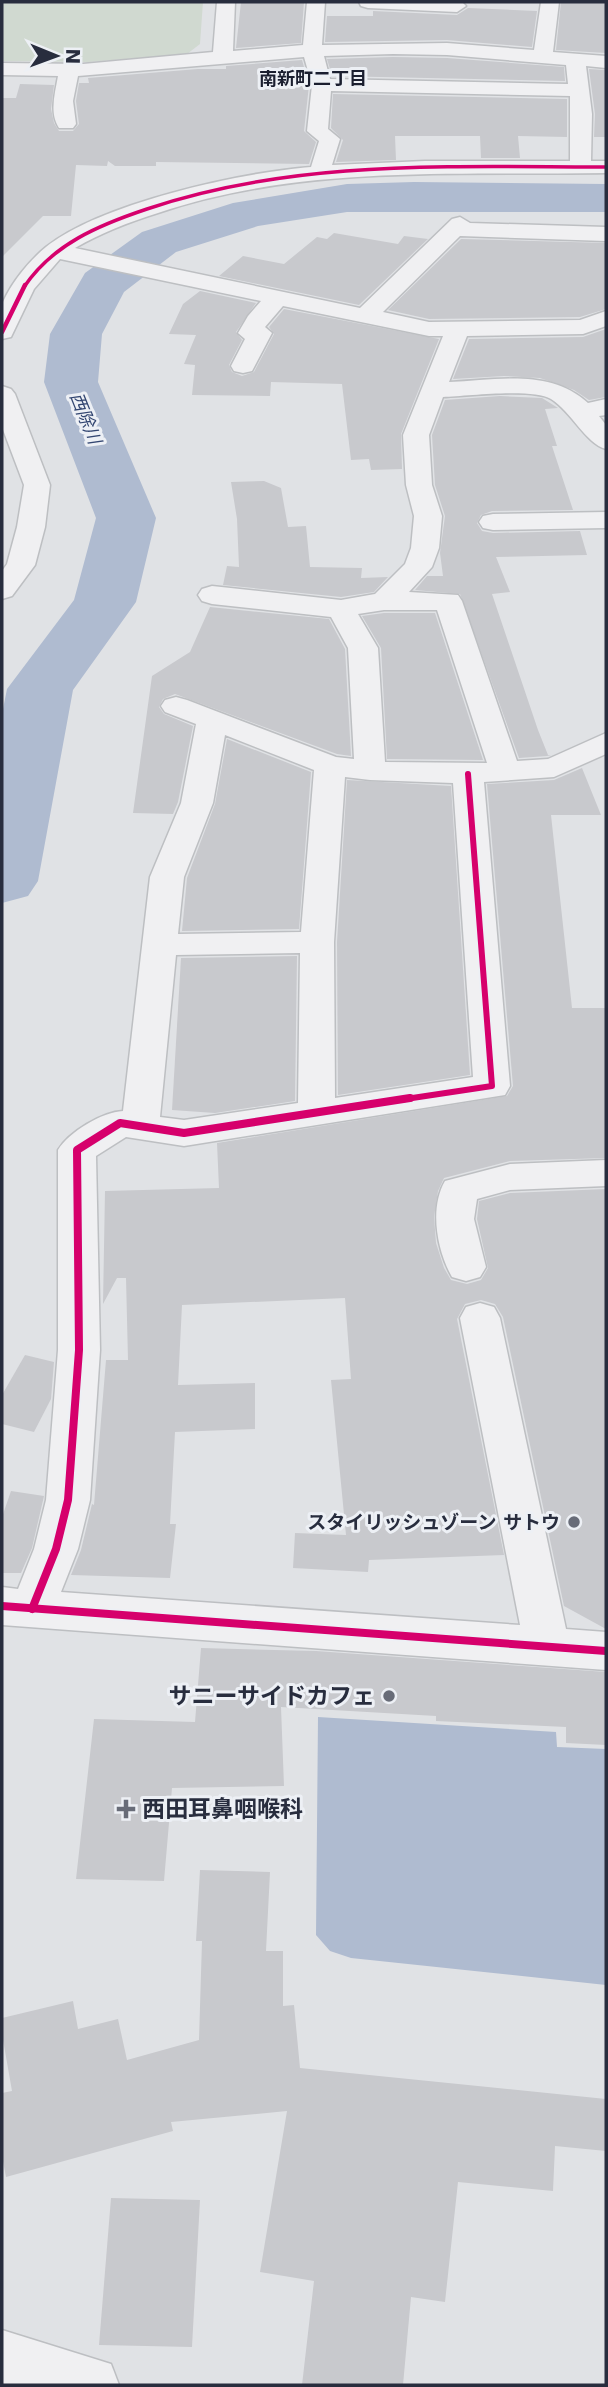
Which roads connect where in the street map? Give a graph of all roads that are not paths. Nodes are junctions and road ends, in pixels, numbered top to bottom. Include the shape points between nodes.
1 (226, 2) edge
2 (316, 2) edge
3 (368, 2) edge
4 (550, 2) edge
5 (457, 6) dead end
6 (312, 50) junction
7 (543, 55) junction
8 (223, 56) junction
9 (576, 59) junction
10 (606, 62) edge
11 (2, 69) edge
12 (69, 70) junction
13 (322, 85) junction
14 (579, 90) junction
15 (66, 124) dead end
16 (580, 167) junction
17 (606, 167) edge
18 (320, 171) junction
19 (606, 234) edge
20 (55, 251) junction
21 (277, 298) junction
22 (365, 316) junction
23 (606, 318) edge
24 (458, 328) junction
25 (2, 332) edge
26 (243, 366) dead end
27 (434, 390) junction
28 (2, 394) edge
29 (594, 409) edge
30 (606, 441) edge
31 (606, 520) edge
32 (493, 522) dead end
33 (2, 590) edge
34 (212, 595) dead end
35 (384, 601) junction
36 (341, 609) junction
37 (176, 706) dead end
38 (212, 719) junction
39 (606, 741) edge
40 (330, 765) junction
41 (369, 771) junction
42 (505, 771) junction
43 (468, 774) junction
44 (317, 942) junction
45 (160, 945) junction
46 (316, 1113) junction
47 (139, 1126) junction
48 (606, 1173) edge
49 (466, 1266) dead end
50 (480, 1318) dead end
51 (17, 1608) edge
52 (547, 1647) junction
53 (606, 1651) edge
54 (2, 2360) edge
55 (90, 2385) edge

1 - 8 street
2 - 6 street
3 - 5 street
4 - 7 street
6 - 7 street via 447,49
6 - 8 street
6 - 13 street
7 - 9 street
8 - 12 street
9 - 10 street
9 - 14 street
11 - 12 street
12 - 15 street via 63,101
13 - 14 street
13 - 18 street via 317,131 330,138
14 - 16 street
16 - 17 street
16 - 18 street
18 - 20 street via 243,181 168,200 106,224
19 - 22 street via 456,226
20 - 21 street
20 - 25 street via 33,273
21 - 22 street
21 - 26 street via 256,321 250,333 260,333
22 - 24 street via 429,329
23 - 24 street via 583,327
24 - 27 street
27 - 29 street via 540,386
27 - 35 street via 416,435 419,485 428,516 425,548 418,566
28 - 33 street via 37,485 21,565
29 - 30 street
31 - 32 street
34 - 36 street
35 - 36 street
35 - 42 street via 448,601
36 - 41 street via 362,648
37 - 38 street
38 - 40 street
38 - 45 street via 197,803 167,877
39 - 42 street via 554,768
40 - 41 street
40 - 44 street
41 - 43 street
42 - 43 street
43 - 46 street via 492,1086
44 - 45 street
44 - 46 street
45 - 47 street
46 - 47 street via 184,1133
47 - 51 street via 120,1123 77,1150 79,1350 68,1500 56,1549
48 - 49 street via 510,1177 459,1190 455,1219
50 - 52 street
51 - 52 street
52 - 53 street
54 - 55 street

